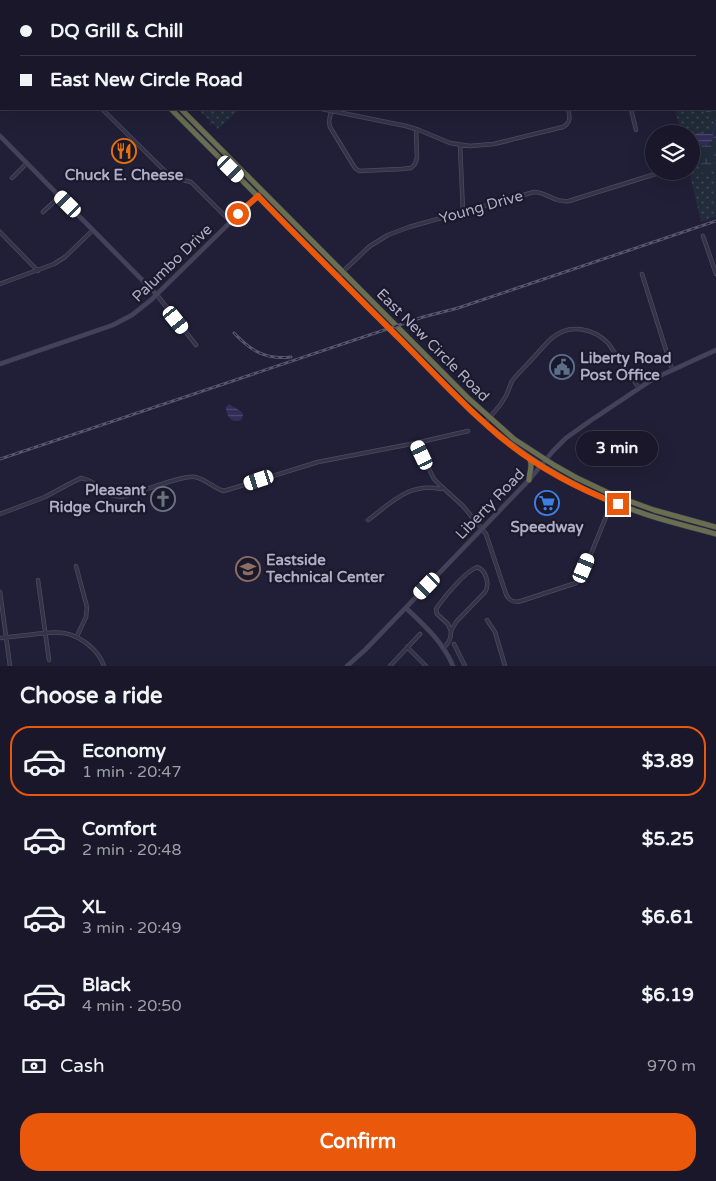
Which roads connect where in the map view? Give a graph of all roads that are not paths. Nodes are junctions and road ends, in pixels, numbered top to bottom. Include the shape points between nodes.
1 (103, 110) edge
2 (173, 110) edge
3 (182, 110) edge
4 (326, 110) edge
5 (568, 110) edge
6 (631, 110) edge
7 (331, 111) junction
8 (416, 129) junction
9 (636, 130) dead end
10 (0, 136) edge
11 (460, 146) junction
12 (27, 163) junction
13 (645, 177) edge
14 (12, 178) dead end
15 (262, 191) junction
16 (60, 196) junction
17 (258, 196) junction
18 (43, 212) dead end
19 (463, 212) junction
20 (231, 222) junction
21 (93, 230) junction
22 (0, 232) edge
23 (703, 236) dead end
24 (38, 271) junction
25 (342, 272) junction
26 (642, 274) dead end
27 (716, 274) edge
28 (338, 277) junction
29 (0, 284) edge
30 (157, 295) junction
31 (196, 345) dead end
32 (716, 350) edge
33 (0, 364) edge
34 (672, 369) junction
35 (639, 388) junction
36 (489, 417) junction
37 (485, 423) junction
38 (468, 430) dead end
39 (416, 443) junction
40 (530, 458) junction
41 (546, 460) junction
42 (541, 466) junction
43 (529, 480) junction
44 (444, 490) junction
45 (615, 496) junction
46 (615, 503) junction
47 (0, 514) edge
48 (368, 520) dead end
49 (692, 520) junction
50 (684, 525) junction
51 (716, 527) edge
52 (482, 529) junction
53 (709, 532) junction
54 (716, 534) edge
55 (76, 566) dead end
56 (38, 580) dead end
57 (0, 592) edge
58 (406, 608) junction
59 (487, 620) dead end
60 (451, 631) junction
61 (46, 632) junction
62 (420, 634) dead end
63 (77, 636) junction
64 (6, 637) junction
65 (0, 638) edge
66 (454, 644) dead end
67 (407, 647) junction
68 (443, 648) junction
69 (50, 660) dead end
70 (10, 666) edge
71 (104, 666) edge
72 (347, 666) edge
73 (390, 666) edge
74 (426, 666) edge
75 (453, 666) edge
76 (465, 666) edge
77 (505, 666) edge

1 - 20 street via 171,177 191,182
2 - 17 highway, East New Circle Road
3 - 15 highway, East New Circle Road
4 - 7 street
5 - 11 street via 568,123 560,128 483,146
6 - 9 street
7 - 8 street
7 - 8 street via 330,127 360,171 411,168 417,158
8 - 11 street
10 - 12 street
11 - 19 street
12 - 14 street
12 - 16 street
13 - 19 street, Young Drive via 569,201 558,201 534,192
15 - 17 street, Palumbo Drive
15 - 25 highway, East New Circle Road
16 - 18 street
16 - 21 street
17 - 20 street, Palumbo Drive
17 - 28 highway, East New Circle Road
19 - 25 street, Young Drive via 388,235 370,246
20 - 30 street, Palumbo Drive
21 - 24 street via 60,261
21 - 30 street
22 - 24 street
23 - 27 street
24 - 29 street
25 - 28 street, Young Drive
25 - 36 highway, East New Circle Road
26 - 34 street
28 - 37 highway, East New Circle Road
30 - 31 street
30 - 33 street, Palumbo Drive via 113,325
32 - 34 street, Liberty Road
34 - 35 street, Liberty Road
35 - 36 street via 604,339 586,330 569,330 552,338 514,379 506,397
35 - 41 street, Liberty Road via 574,432
36 - 37 street
36 - 41 highway, East New Circle Road via 514,439
37 - 40 highway, East New Circle Road
38 - 39 street
39 - 44 street via 434,479
39 - 47 street via 317,462 224,491 190,477 119,497 111,496 81,478 45,497
40 - 42 highway, East New Circle Road
40 - 43 highway
41 - 42 street, Liberty Road
41 - 45 highway, East New Circle Road
42 - 43 street, Liberty Road
42 - 46 highway, East New Circle Road
43 - 52 street, Liberty Road
44 - 48 street via 424,487 405,492
44 - 52 street
45 - 46 highway
45 - 49 highway, East New Circle Road
46 - 50 highway, East New Circle Road
46 - 52 street via 576,583 517,602 507,596
49 - 50 highway
49 - 51 highway, East New Circle Road
50 - 53 highway, East New Circle Road
51 - 53 highway
52 - 58 street, Liberty Road
53 - 54 highway, East New Circle Road
55 - 63 street via 87,607
56 - 61 street
57 - 64 street
58 - 68 street
58 - 72 street, Liberty Road
59 - 77 street via 495,632
60 - 60 street via 488,587 480,568 469,572 436,609
60 - 68 street via 451,638
61 - 63 street
61 - 64 street
61 - 69 street
62 - 67 street
63 - 71 street via 95,650
64 - 65 street
64 - 70 street
66 - 76 street
67 - 73 street
67 - 74 street
68 - 75 street

